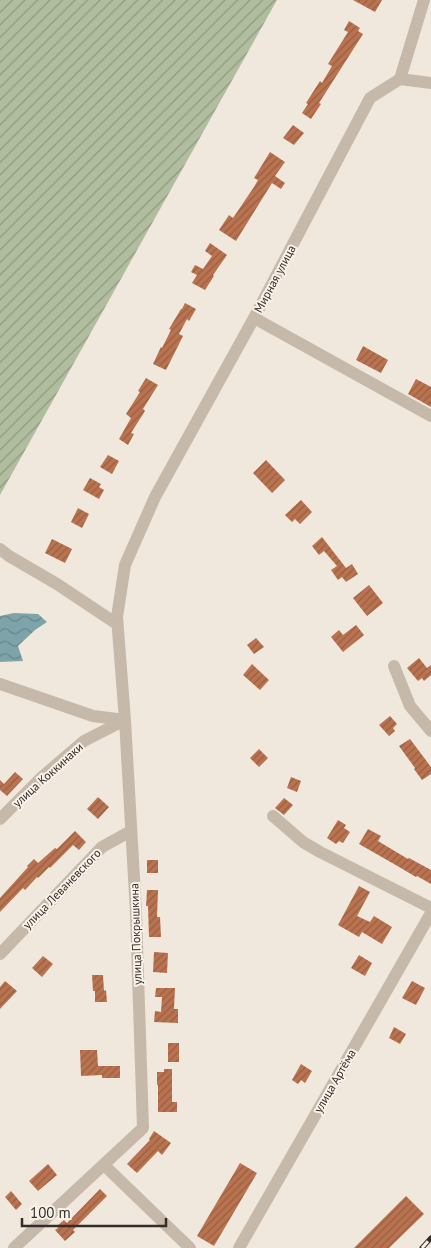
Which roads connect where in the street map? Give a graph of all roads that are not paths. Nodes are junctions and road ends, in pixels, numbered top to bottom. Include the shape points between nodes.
1 (424, 0) edge
2 (400, 79) junction
3 (431, 83) edge
4 (254, 318) junction
5 (431, 416) edge
6 (0, 549) edge
7 (125, 564) joint
8 (117, 624) junction
9 (394, 666) dead end
10 (0, 684) edge
11 (125, 720) junction
12 (431, 731) edge
13 (273, 816) dead end
14 (0, 819) edge
15 (131, 831) junction
16 (431, 908) edge
17 (431, 913) edge
18 (0, 954) edge
19 (104, 1165) junction
20 (185, 1246) edge
21 (14, 1248) edge
22 (239, 1248) edge

1 - 2 street
2 - 3 street
2 - 4 street, Мирная улица via 370,98
4 - 5 street
4 - 7 street, Мирная улица via 155,498
6 - 8 street
7 - 8 street, улица Покрышкина
8 - 11 street, улица Покрышкина
9 - 12 street via 410,706
10 - 11 street via 93,716
11 - 14 street, улица Коккинаки via 84,741
11 - 15 street, улица Покрышкина
13 - 16 street via 320,852
15 - 18 street, улица Леваневского via 102,847
15 - 19 street, улица Покрышкина via 143,1128
17 - 22 street, улица Артёма
19 - 20 street
19 - 21 street, улица Покрышкина

